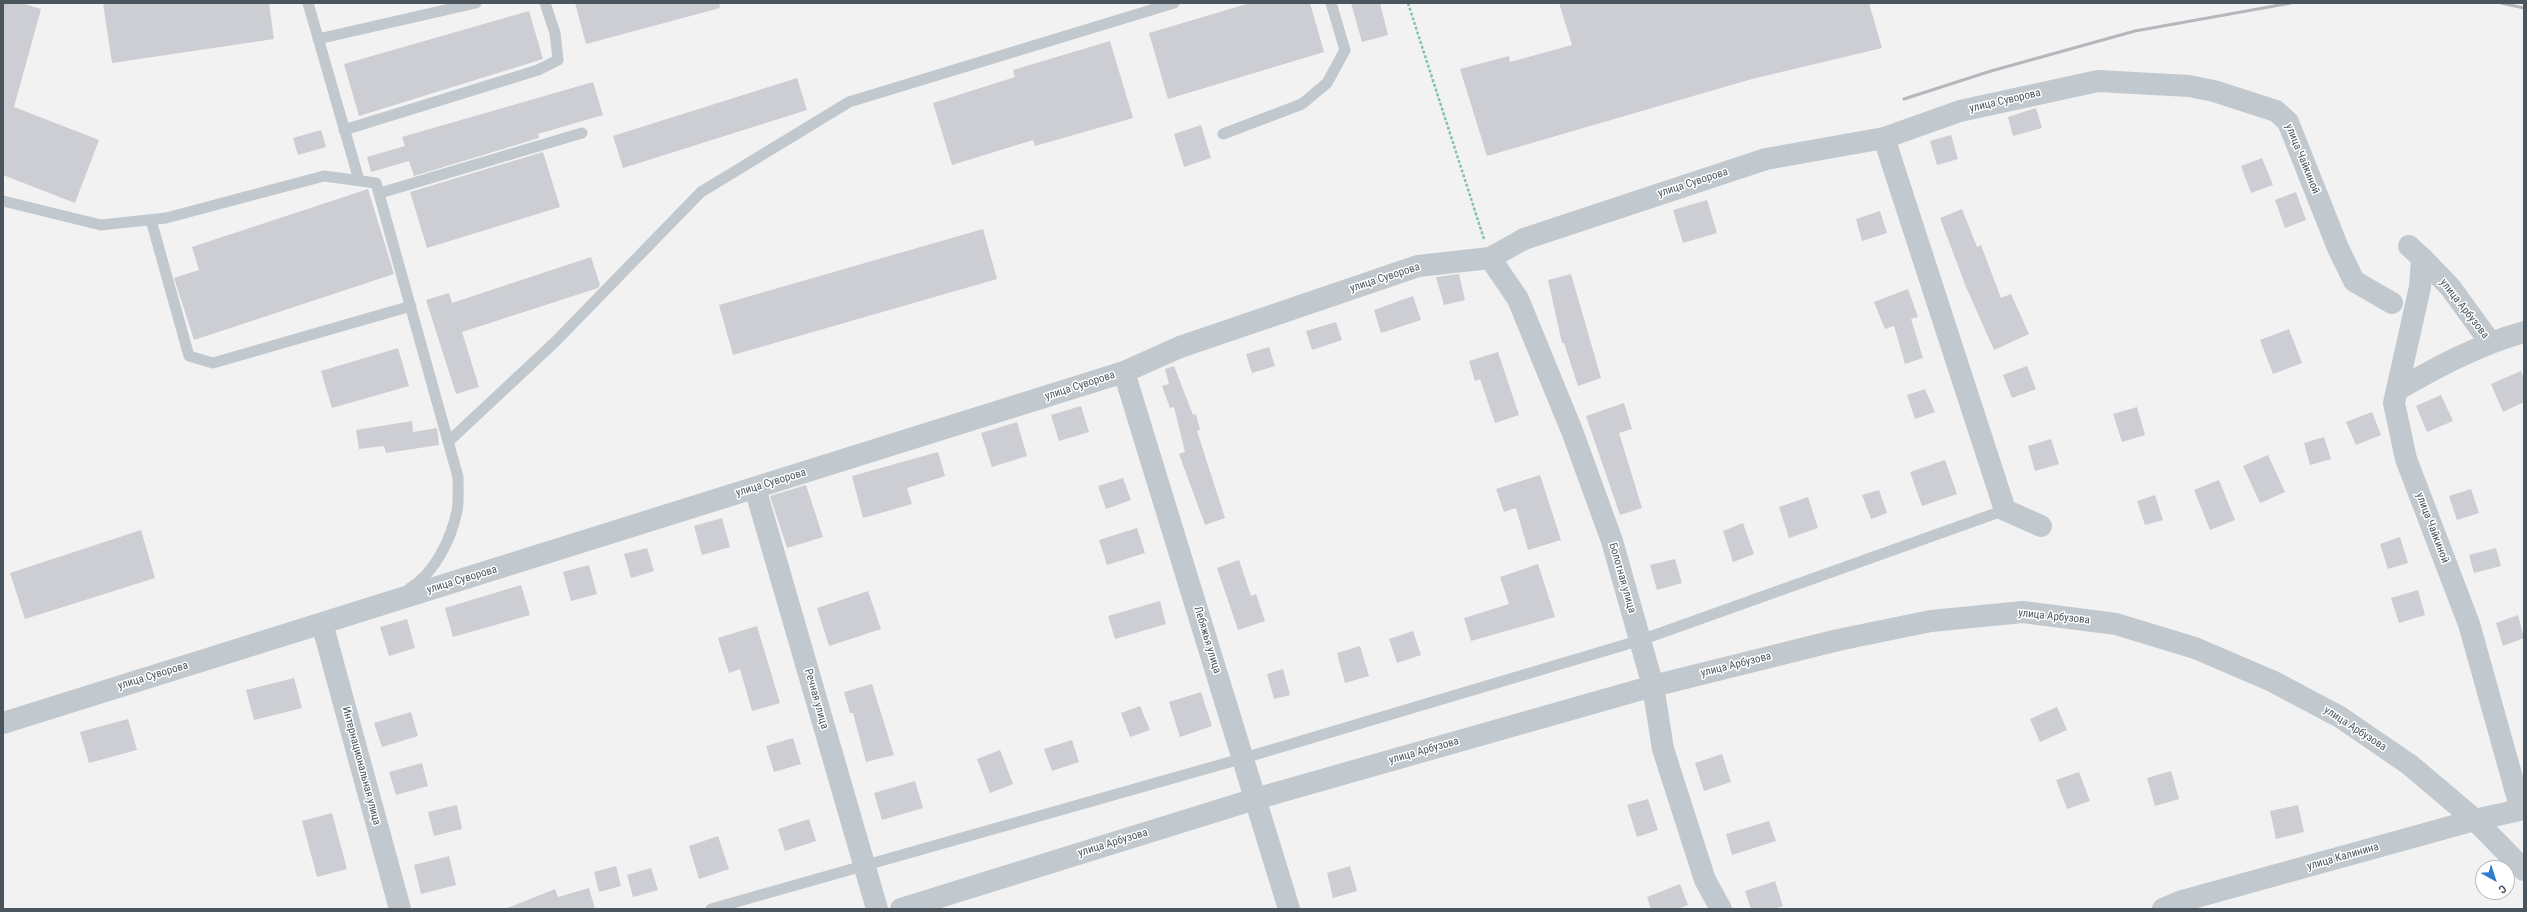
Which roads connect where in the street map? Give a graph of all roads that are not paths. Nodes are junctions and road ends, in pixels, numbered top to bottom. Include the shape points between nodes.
1 (308, 3) edge
2 (476, 3) edge
3 (545, 3) edge
4 (1174, 3) edge
5 (1331, 3) edge
6 (318, 39) junction
7 (2160, 85) joint
8 (344, 130) junction
9 (582, 133) dead end
10 (1223, 134) dead end
11 (1884, 138) junction
12 (359, 180) junction
13 (380, 193) junction
14 (3, 201) edge
15 (151, 220) junction
16 (2415, 252) joint
17 (1490, 258) junction
18 (2392, 303) dead end
19 (412, 306) junction
20 (2524, 332) edge
21 (2490, 342) junction
22 (1124, 372) junction
23 (2397, 390) junction
24 (448, 442) junction
25 (755, 488) junction
26 (2005, 510) junction
27 (2041, 526) dead end
28 (378, 606) junction
29 (322, 624) junction
30 (1640, 640) junction
31 (1652, 686) junction
32 (3, 723) edge
33 (1244, 758) junction
34 (1255, 800) junction
35 (2522, 809) edge
36 (2474, 820) junction
37 (865, 864) junction
38 (2524, 870) edge
39 (400, 909) edge
40 (711, 909) edge
41 (877, 909) edge
42 (901, 909) edge
43 (1289, 909) edge
44 (1721, 909) edge
45 (2163, 909) edge

1 - 6 lane
2 - 6 lane
3 - 8 lane via 555,33 558,60 538,70
4 - 24 lane via 842,106 701,192 555,342
5 - 10 lane via 1345,50 1327,83 1302,104
6 - 8 lane
7 - 11 street, улица Суворова via 2098,81 1960,111
7 - 18 street, улица Чайкиной via 2189,86 2254,102 2276,111 2288,122 2338,248 2354,281
8 - 12 lane
9 - 13 lane
11 - 17 street, улица Суворова via 1766,159 1524,239
11 - 26 street
12 - 13 lane via 376,183
12 - 15 lane via 324,176
13 - 19 lane
14 - 15 lane via 101,225
15 - 19 lane via 189,356 195,358 213,363
16 - 21 street, улица Арбузова via 2450,287
16 - 23 street, улица Чайкиной via 2420,287
17 - 22 street, улица Суворова via 1418,266 1180,347
17 - 30 street, Болотная улица via 1518,299 1572,431 1612,541
19 - 24 lane
20 - 21 street, улица Арбузова
21 - 23 street, улица Арбузова
22 - 25 street, улица Суворова
22 - 33 street, Лебяжья улица
23 - 35 street, улица Чайкиной via 2394,403 2406,459 2468,624
24 - 28 lane via 458,477 457,510 447,543 422,580
25 - 28 street, улица Суворова
25 - 37 street, Речная улица
26 - 27 street
26 - 30 lane
28 - 29 street, улица Суворова
29 - 32 street, улица Суворова
29 - 39 street, Интернациональная улица
30 - 31 street, Болотная улица
30 - 33 lane
31 - 34 street, улица Арбузова
31 - 36 street, улица Арбузова via 1838,640 1931,621 2023,612 2116,624 2194,648 2272,681 2340,717 2410,765
31 - 44 street, Болотная улица via 1663,749 1688,833 1704,880
33 - 34 street, Лебяжья улица
33 - 37 lane
34 - 42 street, улица Арбузова
34 - 43 street, Лебяжья улица
35 - 36 street, улица Калинина
36 - 38 street, улица Арбузова
36 - 45 street, улица Калинина via 2182,901
37 - 40 lane
37 - 41 street, Речная улица

